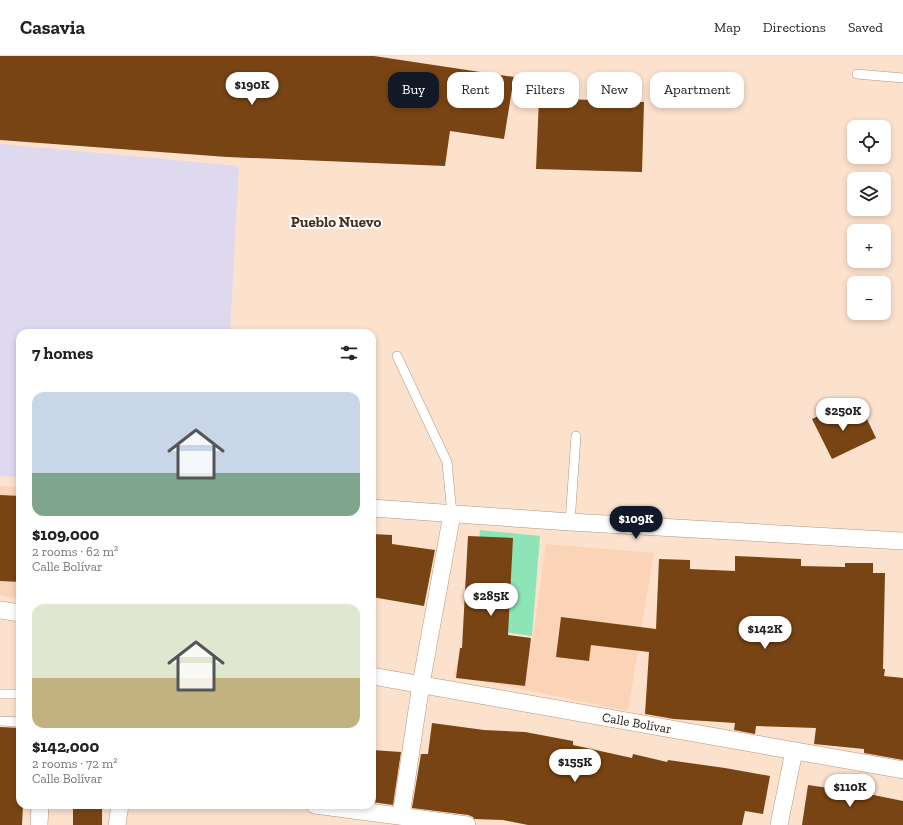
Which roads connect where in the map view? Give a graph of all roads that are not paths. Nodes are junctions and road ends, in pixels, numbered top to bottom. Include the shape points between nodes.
1 (857, 74) dead end
2 (903, 78) edge
3 (397, 356) dead end
4 (576, 436) dead end
5 (376, 508) edge
6 (452, 514) junction
7 (570, 522) junction
8 (903, 541) edge
9 (0, 610) edge
10 (16, 612) edge
11 (376, 677) edge
12 (421, 684) junction
13 (0, 694) edge
14 (16, 694) edge
15 (0, 721) edge
16 (16, 722) edge
17 (794, 751) junction
18 (903, 770) edge
19 (40, 809) edge
20 (119, 809) edge
21 (346, 809) edge
22 (401, 816) junction
23 (39, 825) edge
24 (117, 825) edge
25 (467, 825) edge
26 (779, 825) edge

1 - 2 lane
3 - 6 lane via 447,462
4 - 7 lane
5 - 6 street
6 - 7 street
6 - 12 street
7 - 8 street
9 - 10 street
11 - 12 street, Calle Bolívar
12 - 17 street, Calle Bolívar
12 - 22 street
13 - 14 lane
15 - 16 lane
17 - 18 street, Calle Bolívar
17 - 26 street
19 - 23 street
20 - 24 street
21 - 22 street
22 - 25 street

